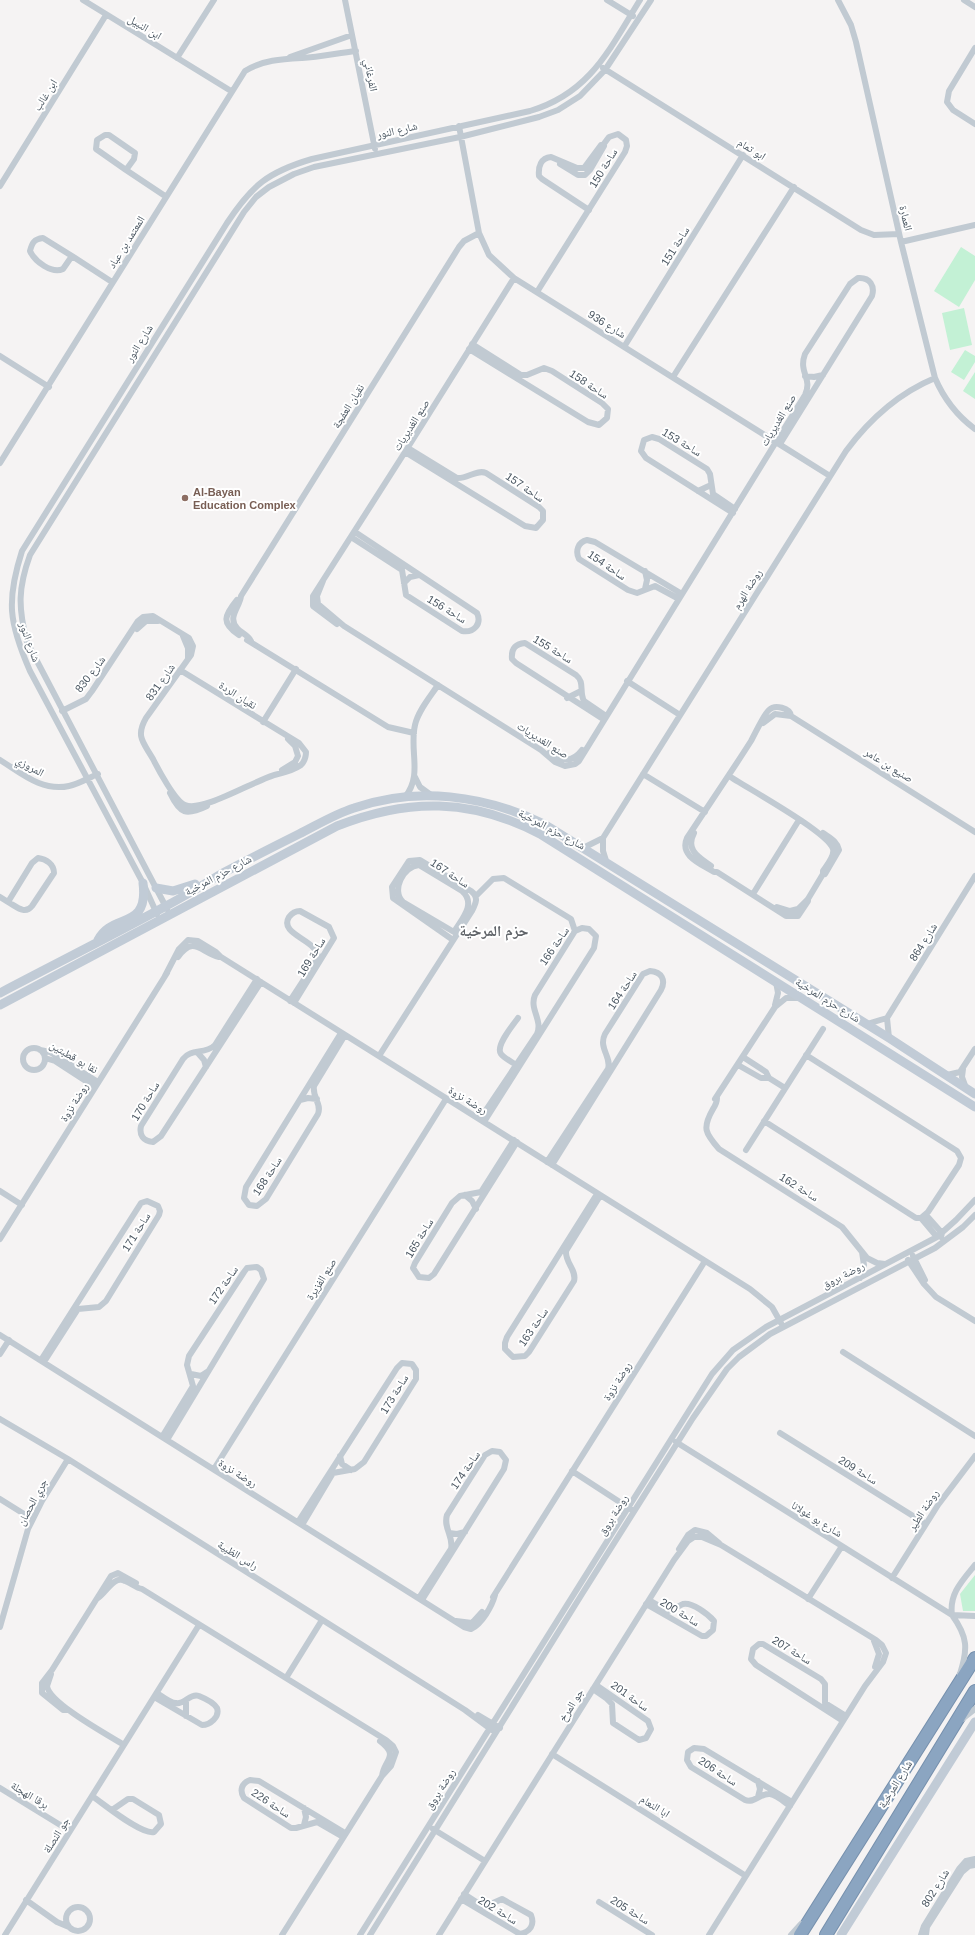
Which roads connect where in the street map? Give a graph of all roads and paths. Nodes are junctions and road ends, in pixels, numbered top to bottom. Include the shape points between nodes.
1 (82, 0) edge
2 (214, 0) edge
3 (345, 0) edge
4 (607, 0) edge
5 (640, 0) edge
6 (651, 0) edge
7 (838, 0) edge
8 (964, 0) edge
9 (975, 7) edge
10 (106, 15) junction
11 (631, 15) junction
12 (638, 19) junction
13 (352, 35) junction
14 (975, 48) edge
15 (356, 51) junction
16 (177, 58) junction
17 (289, 58) junction
18 (598, 65) junction
19 (605, 70) junction
20 (231, 92) junction
21 (975, 124) edge
22 (459, 126) junction
23 (460, 137) junction
24 (374, 145) junction
25 (377, 154) junction
26 (743, 155) junction
27 (126, 170) junction
28 (0, 186) edge
29 (794, 187) junction
30 (165, 196) junction
31 (590, 210) junction
32 (975, 225) edge
33 (479, 233) junction
34 (899, 234) junction
35 (901, 242) junction
36 (72, 256) junction
37 (514, 278) junction
38 (112, 282) junction
39 (537, 292) junction
40 (151, 343) junction
41 (471, 347) junction
42 (624, 347) junction
43 (159, 348) junction
44 (0, 356) edge
45 (533, 373) junction
46 (823, 375) junction
47 (805, 376) junction
48 (673, 377) junction
49 (935, 378) junction
50 (49, 386) junction
51 (535, 389) junction
52 (975, 429) edge
53 (778, 443) junction
54 (407, 450) junction
55 (0, 463) edge
56 (469, 476) junction
57 (830, 476) junction
58 (711, 485) junction
59 (469, 491) junction
60 (698, 491) junction
61 (734, 511) junction
62 (353, 534) junction
63 (645, 571) junction
64 (419, 575) junction
65 (404, 583) junction
66 (645, 589) junction
67 (680, 596) junction
68 (188, 658) joint
69 (296, 669) junction
70 (180, 670) junction
71 (628, 681) junction
72 (438, 685) junction
73 (581, 691) junction
74 (567, 698) junction
75 (62, 711) junction
76 (680, 715) junction
77 (604, 718) junction
78 (263, 722) junction
79 (414, 733) junction
80 (150, 753) joint
81 (0, 760) edge
82 (98, 774) junction
83 (643, 774) junction
84 (729, 776) junction
85 (415, 777) junction
86 (88, 779) junction
87 (431, 795) junction
88 (405, 797) junction
89 (705, 812) junction
90 (800, 820) junction
91 (975, 832) edge
92 (603, 838) junction
93 (583, 848) junction
94 (607, 864) junction
95 (221, 875) junction
96 (975, 876) edge
97 (143, 883) junction
98 (156, 888) junction
99 (753, 894) junction
100 (476, 896) junction
101 (0, 897) edge
102 (8, 902) junction
103 (168, 910) junction
104 (158, 915) junction
105 (575, 931) junction
106 (454, 936) junction
107 (98, 941) junction
108 (313, 946) junction
109 (329, 948) junction
110 (259, 980) junction
111 (776, 982) junction
112 (0, 993) edge
113 (802, 998) junction
114 (292, 1002) junction
115 (0, 1005) edge
116 (775, 1007) junction
117 (536, 1017) junction
118 (550, 1017) junction
119 (518, 1018) dead end
120 (887, 1018) junction
121 (866, 1024) junction
122 (823, 1028) dead end
123 (343, 1034) junction
124 (889, 1038) junction
125 (40, 1050) junction
126 (975, 1050) edge
127 (197, 1052) junction
128 (605, 1054) junction
129 (378, 1055) junction
130 (806, 1055) junction
131 (620, 1056) junction
132 (743, 1057) junction
133 (45, 1058) junction
134 (738, 1064) junction
135 (516, 1065) junction
136 (206, 1068) junction
137 (963, 1069) junction
138 (947, 1075) junction
139 (769, 1078) junction
140 (97, 1085) junction
141 (785, 1088) junction
142 (966, 1088) junction
143 (975, 1094) edge
144 (316, 1099) junction
145 (446, 1099) junction
146 (300, 1100) junction
147 (975, 1107) edge
148 (482, 1121) junction
149 (764, 1121) junction
150 (516, 1141) junction
151 (746, 1150) dead end
152 (550, 1164) junction
153 (0, 1191) edge
154 (465, 1195) junction
155 (599, 1195) junction
156 (975, 1200) edge
157 (22, 1205) junction
158 (476, 1209) junction
159 (975, 1215) edge
160 (923, 1216) junction
161 (939, 1235) junction
162 (0, 1239) edge
163 (861, 1250) junction
164 (908, 1253) junction
165 (705, 1261) junction
166 (912, 1261) junction
167 (886, 1264) junction
168 (553, 1265) junction
169 (569, 1265) junction
170 (860, 1278) junction
171 (84, 1293) junction
172 (92, 1308) junction
173 (780, 1320) junction
174 (975, 1321) edge
175 (783, 1327) junction
176 (0, 1335) edge
177 (9, 1340) junction
178 (843, 1352) dead end
179 (0, 1354) edge
180 (43, 1361) junction
181 (207, 1372) junction
182 (190, 1374) junction
183 (0, 1419) edge
184 (780, 1433) dead end
185 (975, 1436) edge
186 (164, 1439) junction
187 (672, 1439) junction
188 (679, 1443) junction
189 (340, 1456) junction
190 (975, 1456) edge
191 (68, 1459) junction
192 (214, 1469) junction
193 (351, 1470) junction
194 (572, 1472) junction
195 (0, 1499) edge
196 (630, 1509) junction
197 (635, 1512) junction
198 (32, 1519) junction
199 (300, 1524) junction
200 (926, 1524) junction
201 (466, 1532) junction
202 (449, 1533) junction
203 (842, 1546) junction
204 (975, 1565) edge
205 (892, 1578) junction
206 (421, 1599) junction
207 (808, 1599) junction
208 (647, 1602) junction
209 (677, 1608) junction
210 (952, 1615) junction
211 (975, 1616) edge
212 (322, 1620) junction
213 (677, 1623) junction
214 (200, 1625) junction
215 (0, 1627) edge
216 (975, 1658) edge
217 (286, 1678) junction
218 (957, 1684) junction
219 (595, 1687) junction
220 (975, 1691) edge
221 (824, 1694) junction
222 (155, 1695) junction
223 (186, 1700) junction
224 (811, 1700) junction
225 (627, 1706) junction
226 (975, 1709) edge
227 (613, 1711) junction
228 (186, 1716) junction
229 (845, 1719) junction
230 (975, 1722) edge
231 (490, 1725) junction
232 (953, 1726) junction
233 (498, 1730) junction
234 (124, 1745) junction
235 (552, 1754) junction
236 (758, 1781) junction
237 (0, 1788) edge
238 (92, 1796) junction
239 (758, 1798) junction
240 (791, 1804) junction
241 (304, 1808) junction
242 (112, 1810) junction
243 (304, 1825) junction
244 (428, 1826) junction
245 (70, 1831) junction
246 (436, 1831) junction
247 (344, 1835) junction
248 (975, 1859) edge
249 (485, 1860) junction
250 (975, 1865) edge
251 (746, 1876) junction
252 (462, 1897) junction
253 (26, 1900) junction
254 (599, 1902) dead end
255 (491, 1905) junction
256 (816, 1911) junction
257 (67, 1913) junction
258 (52, 1917) junction
259 (492, 1918) junction
260 (69, 1927) junction
261 (284, 1934) edge
262 (5, 1935) edge
263 (360, 1935) edge
264 (370, 1935) edge
265 (439, 1935) edge
266 (652, 1935) edge
267 (709, 1935) edge
268 (791, 1935) edge
269 (800, 1935) edge
270 (826, 1935) edge
271 (841, 1935) edge
272 (921, 1935) edge
273 (926, 1935) edge

1 - 10 street, ابن النبيل
2 - 16 street
3 - 13 street, الفرغاني
4 - 11 street
5 - 11 street, شارع النور
6 - 12 street, شارع النور
7 - 34 street, العمارة via 849,19 856,42
8 - 9 street
10 - 16 street, ابن النبيل
10 - 28 street, ابن غالب
11 - 12 street
11 - 18 street, شارع النور
12 - 19 street, شارع النور
13 - 15 street, الفرغاني
13 - 17 street, المعتمد بن عباد
14 - 21 street via 949,91 947,102 953,110
15 - 17 street, المعتمد بن عباد
15 - 24 street, الفرغاني
16 - 20 street, ابن النبيل
17 - 20 street, المعتمد بن عباد via 252,66 245,71
18 - 19 street, ابو تمام
18 - 22 street, شارع النور via 578,87 554,102 530,111
19 - 23 street, شارع النور via 580,96 558,110
19 - 26 street, ابو تمام
20 - 30 street, المعتمد بن عباد
22 - 23 street, شارع 936
22 - 24 street, شارع النور
23 - 25 street, شارع النور
23 - 33 street, شارع 936
24 - 25 street, الفرغاني
24 - 40 street, شارع النور via 291,165 262,181 248,193
25 - 43 street, شارع النور via 314,167 294,174 280,180 256,197
26 - 29 street, ابو تمام
26 - 42 street, ساحة 151
27 - 27 street via 96,149 100,136 109,136 133,150 136,156
27 - 30 street
29 - 34 street, ابو تمام via 868,234
29 - 48 street
30 - 38 street, المعتمد بن عباد
31 - 31 street, ساحة 150 via 539,176 539,166 542,161 551,157 575,174 585,175 603,145 609,138 618,134 626,140 627,146
31 - 39 street, ساحة 150
32 - 35 street
33 - 37 street, شارع 936 via 489,255
33 - 69 street, نقيان العفجة via 464,241 241,596 234,612 233,622 237,629
34 - 35 street, العمارة
35 - 49 street, العمارة
36 - 36 street via 43,238 33,242 30,251 36,260 55,270 63,269
36 - 38 street
37 - 39 street, شارع 936
37 - 41 street, صنع الغديريات
38 - 50 street, المعتمد بن عباد
39 - 42 street, شارع 936
40 - 43 street
40 - 86 street, شارع النور via 22,551 14,574 10,599 12,624 18,644
41 - 45 street, ساحة 158 via 521,375
41 - 51 street, ساحة 158
41 - 54 street, صنع الغديريات
42 - 48 street, شارع 936
43 - 75 street, شارع النور via 38,540 22,577 19,600 27,642
44 - 50 street
45 - 51 street
45 - 51 street, ساحة 158 via 544,368 552,371 602,403 609,414 603,422 594,424
46 - 47 street
46 - 47 street, صنع الغديريات via 874,292 872,284 867,280 858,278 850,284 805,354 802,365
46 - 53 street, صنع الغديريات
47 - 53 street, صنع الغديريات via 807,390
48 - 53 street, شارع 936
49 - 52 street, العمارة via 950,406
49 - 57 street, روضة الهرم via 908,392 875,418 857,436
50 - 55 street, المعتمد بن عباد
53 - 57 street, شارع 936
53 - 61 street, صنع الغديريات
54 - 56 street, ساحة 157 via 454,477 459,479
54 - 59 street, ساحة 157
54 - 62 street, صنع الغديريات
56 - 59 street
56 - 59 street, ساحة 157 via 486,473 539,507 543,511 543,520 536,528 525,526
57 - 76 street, روضة الهرم
58 - 60 street
58 - 60 street, ساحة 153 via 707,469 659,439 652,437 644,440 641,445 643,455
58 - 61 street, ساحة 153 via 715,497
60 - 61 street, ساحة 153
61 - 67 street, صنع الغديريات
62 - 64 street, ساحة 156
62 - 65 street, ساحة 156 via 402,570
62 - 72 street, صنع الغديريات via 323,581 318,604 344,626
63 - 66 street
63 - 66 street, ساحة 154 via 592,540 583,541 577,550 579,559 584,563 628,590 637,593
63 - 67 street, ساحة 154
64 - 65 street via 410,577
64 - 65 street, ساحة 156 via 476,613 479,618 474,629 462,631 410,598 404,592
66 - 67 street, ساحة 154 via 658,586
67 - 71 street, صنع الغديريات
68 - 70 street, شارع 831
68 - 75 street, شارع 830 via 193,646 189,638 159,622 144,622 126,640 86,698
69 - 78 street
69 - 79 street, نقيان العفجة via 388,727
70 - 78 street, نقيان الردة
70 - 80 street, شارع 831 via 148,716 144,733
71 - 76 street
71 - 77 street, صنع الغديريات
72 - 77 street, صنع الغديريات via 541,750 555,762 565,766 575,764 582,757
72 - 79 street via 419,715
73 - 74 street
73 - 74 street, ساحة 155 via 581,682 576,675 530,645 516,646 511,654 512,659
73 - 77 street, ساحة 155 via 584,701
74 - 77 street, ساحة 155
75 - 82 street, شارع النور
76 - 83 street, روضة الهرم
78 - 80 street, نقيان الردة via 295,746 298,756 295,762 280,773 196,806 186,806 180,802
79 - 85 street
81 - 86 street, المروزي via 30,779 49,787 69,786
82 - 86 street, المروزي
82 - 98 street, شارع النور
83 - 89 street
83 - 92 street, روضة الهرم
84 - 89 street, صنيع بن عامر
84 - 90 street, صنيع بن عامر
84 - 91 street, صنيع بن عامر via 762,723 775,714 792,716
85 - 87 street via 420,787
85 - 88 street
86 - 97 street, شارع النور
87 - 88 street, شارع حزم المرخية
87 - 93 street, شارع حزم المرخية via 464,798 514,810 544,824
88 - 95 street, شارع حزم المرخية via 348,810
89 - 99 street, صنيع بن عامر via 686,841 687,853
90 - 99 street
90 - 99 street, صنيع بن عامر via 835,841 839,850 830,868 798,909 790,911 768,904
92 - 93 street
92 - 94 street
93 - 94 street, شارع حزم المرخية
94 - 121 street, شارع حزم المرخية
95 - 98 street via 181,890 168,891
95 - 103 street, شارع حزم المرخية
96 - 120 street, شارع 864
97 - 104 street, شارع النور
97 - 107 street via 145,900 142,908 125,921 103,932
98 - 103 street, شارع النور
100 - 105 street, ساحة 167 via 493,878 504,878 571,919
100 - 106 street, ساحة 167 via 474,906
100 - 106 street, ساحة 167 via 417,859 409,861 394,883 391,891 393,898
101 - 102 street
102 - 102 street via 24,911 28,910 54,873 52,865 42,859 35,859
103 - 104 street, شارع حزم المرخية
103 - 111 street, شارع حزم المرخية via 358,817 383,810 438,804 489,813 519,823 540,834
104 - 107 street, شارع حزم المرخية
104 - 115 street, شارع حزم المرخية
105 - 117 street, ساحة 166 via 535,995 532,1005
105 - 118 street, ساحة 166 via 589,929 594,933 596,943
106 - 106 street, ساحة 167 via 398,896 398,885 411,866 422,866 467,896 467,910
106 - 129 street, ساحة 167
107 - 112 street, شارع حزم المرخية
108 - 109 street
108 - 109 street, ساحة 169 via 290,929 288,920 295,912 303,911 332,930 334,938
108 - 114 street, ساحة 169 via 318,954 316,961
109 - 114 street, ساحة 169
110 - 114 street, روضة نزوة
110 - 127 street, ساحة 170 via 215,1045 209,1050
110 - 136 street, ساحة 170
110 - 140 street, روضة نزوة via 198,941 188,940 179,949
111 - 113 street, شارع حزم المرخية
111 - 116 street, ساحة 162 via 778,993
113 - 116 street, ساحة 162 via 786,998
113 - 147 street, شارع حزم المرخية
114 - 123 street, روضة نزوة
116 - 132 street, ساحة 162
117 - 118 street
117 - 135 street, ساحة 166 via 538,1030
118 - 148 street, ساحة 166
119 - 135 street via 499,1049 501,1054
120 - 121 street
120 - 124 street
121 - 124 street, شارع حزم المرخية
122 - 130 street
123 - 129 street, روضة نزوة
123 - 144 street, ساحة 168 via 315,1082 313,1089
123 - 146 street, ساحة 168
124 - 138 street, شارع حزم المرخية
125 - 133 street
125 - 133 street via 32,1048 24,1053 24,1065 35,1070 43,1066
125 - 140 street, نقا بو قطبتين via 50,1052
126 - 137 street
127 - 136 street via 204,1060
127 - 136 street, ساحة 170 via 183,1059 144,1120 140,1130 144,1139 153,1142 161,1136
128 - 131 street
128 - 131 street, ساحة 164 via 602,1039 613,1021 643,974 657,972 662,977 664,985
128 - 152 street, ساحة 164 via 608,1069
129 - 145 street, روضة نزوة
130 - 141 street
130 - 160 street via 959,1153 959,1165
131 - 152 street, ساحة 164
132 - 134 street, ساحة 162
132 - 139 street via 766,1072
133 - 140 street, نقا بو قطبتين via 55,1060
134 - 139 street via 761,1078
134 - 163 street, ساحة 162 via 705,1115 702,1128 708,1143 842,1227
135 - 148 street, ساحة 166
137 - 138 street via 957,1074
137 - 142 street via 962,1077
138 - 142 street, شارع حزم المرخية
139 - 141 street
140 - 157 street, روضة نزوة
141 - 149 street
142 - 143 street, شارع حزم المرخية
144 - 146 street
144 - 146 street, ساحة 168 via 319,1105 318,1114 266,1199 257,1206 249,1205 244,1198 246,1187
145 - 148 street, روضة نزوة
145 - 192 street, صنع الفزيرة
148 - 150 street, روضة نزوة
149 - 151 street
149 - 160 street via 916,1218
150 - 152 street, روضة نزوة
150 - 154 street, ساحة 165 via 484,1189 478,1194
150 - 158 street, ساحة 165
152 - 155 street, روضة نزوة
153 - 157 street
154 - 158 street
154 - 158 street, ساحة 165 via 452,1203 415,1262 413,1268 419,1278 429,1278 434,1274
155 - 165 street, روضة نزوة
155 - 168 street, ساحة 163
155 - 169 street, ساحة 163 via 568,1244 565,1256
156 - 161 street, روضة بروق
157 - 162 street, روضة نزوة
159 - 166 street, روضة بروق via 948,1239
160 - 161 street
161 - 164 street, روضة بروق
161 - 166 street via 941,1238 936,1243
163 - 167 street, ساحة 162 via 872,1261
163 - 170 street via 864,1265
164 - 166 street
164 - 167 street, روضة بروق
165 - 173 street, روضة نزوة via 764,1299
165 - 194 street, روضة نزوة
166 - 174 street via 924,1284 936,1297
166 - 175 street, روضة بروق
167 - 170 street, روضة بروق
168 - 169 street
168 - 169 street, ساحة 163 via 504,1343 505,1349 513,1358 519,1358 529,1352 571,1286 574,1274
170 - 173 street, روضة بروق
171 - 172 street via 86,1303
171 - 172 street, ساحة 171 via 141,1204 147,1201 158,1206 159,1215 106,1301 99,1307
171 - 180 street, ساحة 171
172 - 180 street, ساحة 171 via 76,1311
173 - 175 street, روضة نزوة
173 - 187 street, روضة بروق via 751,1336 720,1364
175 - 188 street, روضة بروق via 756,1344 727,1369
176 - 177 street, روضة نزوة
177 - 179 street
177 - 180 street, روضة نزوة
178 - 185 street
180 - 186 street, روضة نزوة
181 - 182 street via 201,1376
181 - 182 street, ساحة 172 via 264,1279 264,1274 257,1267 247,1268 189,1356 186,1363
181 - 186 street, ساحة 172
182 - 186 street, ساحة 172 via 192,1389
183 - 191 street, راس الظبية
184 - 200 street, ساحة 209
186 - 192 street, روضة نزوة
187 - 188 street, شارع بو غولانا
187 - 196 street, روضة بروق
188 - 197 street, روضة بروق
188 - 203 street, شارع بو غولانا
189 - 193 street via 342,1464
189 - 193 street, ساحة 173 via 397,1368 402,1363 412,1364 416,1370 416,1379 364,1462
189 - 199 street, ساحة 173
190 - 200 street, روضة الطير
191 - 198 street, جري الحصان
191 - 212 street, راس الظبية
192 - 199 street, روضة نزوة
193 - 199 street, ساحة 173 via 333,1473
194 - 196 street
194 - 206 street, روضة نزوة via 475,1627 464,1628
195 - 198 street
196 - 197 street
196 - 231 street, روضة بروق
197 - 233 street, روضة بروق
198 - 215 street, جري الحصان via 24,1538
199 - 206 street, روضة نزوة
200 - 205 street, روضة الطير
201 - 202 street
201 - 202 street, ساحة 174 via 506,1464 500,1452 492,1451 485,1455 447,1516 445,1521
201 - 206 street, ساحة 174
202 - 206 street, ساحة 174 via 451,1549
203 - 205 street, شارع بو غولانا
203 - 207 street
204 - 210 street via 954,1593 951,1600
205 - 210 street, شارع بو غولانا
207 - 208 street, جو المرخ via 721,1545 702,1537 694,1537 674,1560
207 - 229 street, جو المرخ via 874,1641 879,1651 879,1659
208 - 209 street, ساحة 200 via 665,1610
208 - 213 street, ساحة 200
208 - 219 street, جو المرخ
209 - 213 street
209 - 213 street, ساحة 200 via 685,1604 693,1606 712,1618 714,1625 710,1634 702,1636
210 - 211 street, شارع بو غولانا
210 - 218 street, شارع بو غولانا via 965,1637 966,1651
212 - 217 street
212 - 231 street, راس الظبية
214 - 217 street
214 - 222 street, جو النصلة
214 - 234 street via 142,1589 118,1579 98,1598 42,1683 42,1693 63,1710
216 - 218 highway, شارع المرخية
217 - 247 street via 365,1729 387,1746 390,1753 382,1776
218 - 256 highway, شارع المرخية
219 - 225 street, ساحة 201
219 - 227 street, ساحة 201 via 610,1701
219 - 235 street, جو المرخ
220 - 232 highway, شارع المرخية
221 - 224 street via 818,1699
221 - 224 street, ساحة 207 via 825,1684 821,1679 767,1646 755,1646 750,1655 753,1662
221 - 229 street, ساحة 207 via 827,1704
222 - 223 street via 175,1703
222 - 228 street
222 - 234 street, جو النصلة
223 - 228 street
223 - 228 street via 199,1696 215,1706 217,1712 214,1720 205,1725
224 - 229 street, ساحة 207
225 - 227 street
225 - 227 street, ساحة 201 via 650,1724 651,1729 646,1738 636,1739 616,1726 612,1720
226 - 232 street
229 - 240 street, جو المرخ
230 - 271 street
231 - 233 street, راس الظبية
231 - 244 street, روضة بروق
232 - 270 highway, شارع المرخية
233 - 246 street, روضة بروق
234 - 238 street, جو النصلة
235 - 249 street, جو المرخ
235 - 251 street, ابا النعام
236 - 239 street
236 - 239 street, ساحة 206 via 701,1748 694,1748 688,1752 687,1760 692,1767 747,1802
236 - 240 street, ساحة 206
237 - 245 street, برقا الهجلة
238 - 242 street
238 - 245 street, جو النصلة
239 - 240 street, ساحة 206 via 771,1794
240 - 251 street, جو المرخ
241 - 243 street
241 - 243 street, ساحة 226 via 255,1780 246,1781 241,1789 247,1801 287,1826 296,1828
241 - 247 street, ساحة 226
242 - 242 street via 146,1832 154,1832 161,1824 159,1815 133,1799 128,1799
243 - 247 street, ساحة 226 via 318,1822
244 - 246 street
244 - 263 street, روضة بروق
245 - 253 street, جو النصلة
246 - 249 street
246 - 264 street, روضة بروق
247 - 261 street
248 - 272 street, شارع 802 via 966,1862 959,1869
249 - 252 street, جو المرخ
250 - 273 street, شارع 802 via 962,1872 928,1927
251 - 267 street, جو المرخ
252 - 255 street, ساحة 202 via 484,1907
252 - 259 street, ساحة 202
252 - 265 street, جو المرخ
253 - 258 street
253 - 262 street, جو النصلة
254 - 266 street, ساحة 205
255 - 259 street
255 - 259 street, ساحة 202 via 498,1900 506,1900 531,1915 532,1926 530,1930 520,1934
256 - 268 street, شارع المرخية
256 - 269 highway, شارع المرخية
257 - 258 street
257 - 260 street
257 - 260 street via 80,1906 88,1911 91,1921 86,1929 77,1931
258 - 260 street

